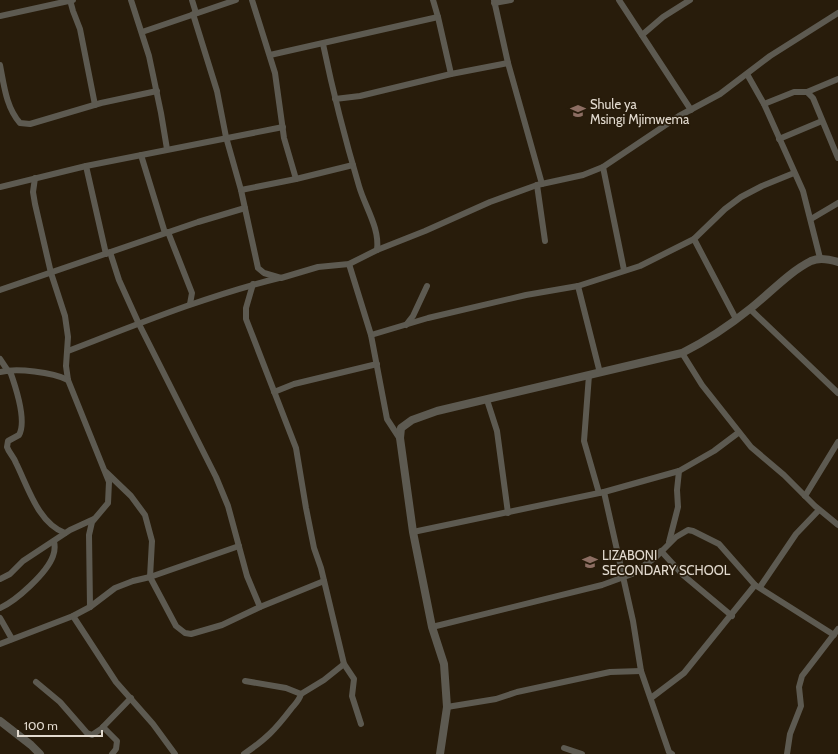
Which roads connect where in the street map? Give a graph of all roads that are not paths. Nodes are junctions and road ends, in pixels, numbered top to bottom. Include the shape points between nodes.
1 (72, 0) edge
2 (131, 0) edge
3 (192, 0) edge
4 (236, 0) edge
5 (252, 0) edge
6 (433, 0) edge
7 (511, 0) edge
8 (619, 0) edge
9 (690, 0) edge
10 (494, 2) edge
11 (838, 13) edge
12 (195, 14) junction
13 (0, 16) edge
14 (438, 16) junction
15 (142, 32) junction
16 (642, 35) junction
17 (323, 44) junction
18 (270, 55) junction
19 (508, 63) junction
20 (0, 65) edge
21 (451, 74) junction
22 (747, 74) junction
23 (838, 79) edge
24 (156, 91) junction
25 (807, 92) junction
26 (335, 99) junction
27 (764, 104) junction
28 (95, 105) junction
29 (691, 110) junction
30 (822, 121) junction
31 (283, 127) junction
32 (226, 137) junction
33 (779, 139) junction
34 (167, 149) junction
35 (141, 155) junction
36 (838, 158) edge
37 (353, 164) junction
38 (86, 166) junction
39 (603, 167) junction
40 (794, 173) junction
41 (35, 178) junction
42 (296, 180) junction
43 (539, 184) junction
44 (0, 187) edge
45 (241, 190) junction
46 (838, 203) edge
47 (245, 208) junction
48 (811, 220) junction
49 (166, 233) junction
50 (694, 239) junction
51 (545, 242) dead end
52 (377, 250) junction
53 (108, 253) junction
54 (820, 258) junction
55 (838, 262) edge
56 (349, 264) junction
57 (624, 270) junction
58 (51, 272) junction
59 (281, 278) junction
60 (252, 284) junction
61 (427, 286) dead end
62 (578, 286) junction
63 (0, 290) edge
64 (190, 304) junction
65 (750, 309) junction
66 (736, 319) junction
67 (138, 322) junction
68 (406, 325) junction
69 (371, 335) junction
70 (68, 351) junction
71 (682, 353) junction
72 (0, 359) edge
73 (377, 364) junction
74 (9, 371) junction
75 (0, 372) edge
76 (600, 373) junction
77 (589, 375) junction
78 (68, 380) junction
79 (274, 392) junction
80 (838, 393) edge
81 (487, 400) junction
82 (738, 432) junction
83 (400, 439) junction
84 (838, 442) edge
85 (679, 471) junction
86 (106, 472) junction
87 (602, 493) junction
88 (805, 496) junction
89 (819, 510) junction
90 (508, 513) junction
91 (96, 518) junction
92 (838, 525) edge
93 (413, 532) junction
94 (65, 533) junction
95 (54, 541) junction
96 (669, 543) junction
97 (239, 546) junction
98 (661, 552) junction
99 (150, 577) junction
100 (623, 577) junction
101 (0, 579) edge
102 (324, 581) junction
103 (758, 586) junction
104 (90, 607) junction
105 (260, 607) junction
106 (0, 608) edge
107 (73, 616) junction
108 (732, 616) junction
109 (1, 621) edge
110 (432, 627) junction
111 (836, 632) edge
112 (12, 639) junction
113 (0, 644) edge
114 (344, 664) junction
115 (641, 671) junction
116 (245, 681) dead end
117 (36, 682) dead end
118 (301, 694) junction
119 (131, 698) junction
120 (651, 698) junction
121 (447, 707) junction
122 (0, 721) edge
123 (361, 724) dead end
124 (103, 727) junction
125 (564, 748) dead end
126 (40, 754) edge
127 (112, 754) edge
128 (175, 754) edge
129 (244, 754) edge
130 (440, 754) edge
131 (582, 754) edge
132 (672, 754) edge
133 (787, 754) edge

1 - 13 street
1 - 28 street
2 - 15 street
3 - 12 street
4 - 12 street
5 - 18 street
6 - 14 street
7 - 10 street
8 - 16 street
9 - 16 street via 663,17
10 - 19 street
11 - 22 street via 770,56
12 - 15 street
12 - 32 street via 217,91
14 - 17 street
14 - 21 street
15 - 24 street
16 - 29 street
17 - 18 street
17 - 26 street
18 - 31 street
19 - 21 street
19 - 43 street
20 - 28 street via 8,102 20,123 30,124
21 - 26 street via 360,96
22 - 27 street
22 - 29 street via 720,94
23 - 25 street
24 - 28 street
24 - 34 street
25 - 27 street via 794,92
25 - 30 street via 813,98
26 - 37 street
27 - 33 street
29 - 39 street
30 - 33 street
30 - 36 street
31 - 32 street
31 - 42 street
32 - 34 street
32 - 45 street
33 - 40 street
34 - 35 street
35 - 38 street
35 - 49 street
37 - 42 street
37 - 52 street via 377,237
38 - 41 street
38 - 53 street
39 - 43 street via 584,175
39 - 57 street
40 - 48 street via 803,191
40 - 50 street via 741,197
41 - 44 street
41 - 58 street via 32,192
42 - 45 street
43 - 51 street
43 - 52 street
45 - 47 street
46 - 48 street
47 - 49 street
47 - 59 street via 258,268 264,273
48 - 54 street
49 - 53 street
49 - 64 street via 192,293
50 - 57 street via 640,266
50 - 66 street
52 - 56 street
53 - 58 street
53 - 67 street
54 - 55 street
54 - 65 street via 793,273
56 - 59 street via 318,267
56 - 69 street
57 - 62 street
58 - 63 street
58 - 70 street via 65,316
59 - 60 street
60 - 64 street
60 - 79 street via 246,319
61 - 68 street
62 - 68 street via 526,295
62 - 76 street
64 - 67 street
65 - 66 street
65 - 80 street
66 - 71 street
67 - 70 street
67 - 97 street via 216,477 228,506
68 - 69 street
69 - 73 street
70 - 78 street
71 - 76 street
71 - 82 street via 702,385
72 - 74 street
73 - 79 street via 294,384
73 - 83 street via 387,419
74 - 75 street
74 - 78 street via 46,373
74 - 94 street via 20,408 21,426 19,435 8,441 7,447 29,492 46,518 54,527
76 - 77 street
77 - 81 street
77 - 87 street via 584,441
78 - 86 street
79 - 102 street via 296,448 309,526
81 - 83 street via 437,411 412,420 401,428
81 - 90 street via 497,431
82 - 85 street via 714,451
82 - 88 street via 750,447
83 - 93 street
84 - 88 street
85 - 87 street
85 - 96 street via 677,512
86 - 91 street via 109,482 108,502
86 - 99 street via 131,496 145,516 152,541
87 - 90 street
87 - 100 street
88 - 89 street
89 - 92 street
89 - 103 street via 796,534
90 - 93 street
91 - 94 street
91 - 104 street via 90,526 89,535
93 - 110 street
94 - 95 street
95 - 101 street
95 - 106 street via 54,555 47,566 18,598
96 - 98 street
96 - 103 street via 688,530 698,532 719,544
97 - 99 street
97 - 105 street via 247,576
98 - 100 street
98 - 108 street via 683,575
99 - 104 street via 115,588
99 - 105 street via 176,626 184,633 191,634 222,625
100 - 110 street via 602,585
100 - 115 street
102 - 105 street
102 - 114 street
103 - 108 street
103 - 111 street
104 - 107 street
107 - 112 street
107 - 119 street via 103,663
108 - 120 street via 678,680
109 - 112 street
110 - 121 street via 444,664
111 - 133 street via 802,676 799,688 801,706 790,734
112 - 113 street
114 - 118 street
114 - 123 street via 354,679 352,696
115 - 120 street
115 - 121 street via 610,672 496,699
116 - 118 street via 286,688
117 - 124 street via 60,702 87,733 92,735
118 - 129 street via 276,729
119 - 124 street
119 - 128 street
120 - 132 street via 669,752
121 - 130 street
122 - 126 street
124 - 127 street via 117,741
125 - 131 street

